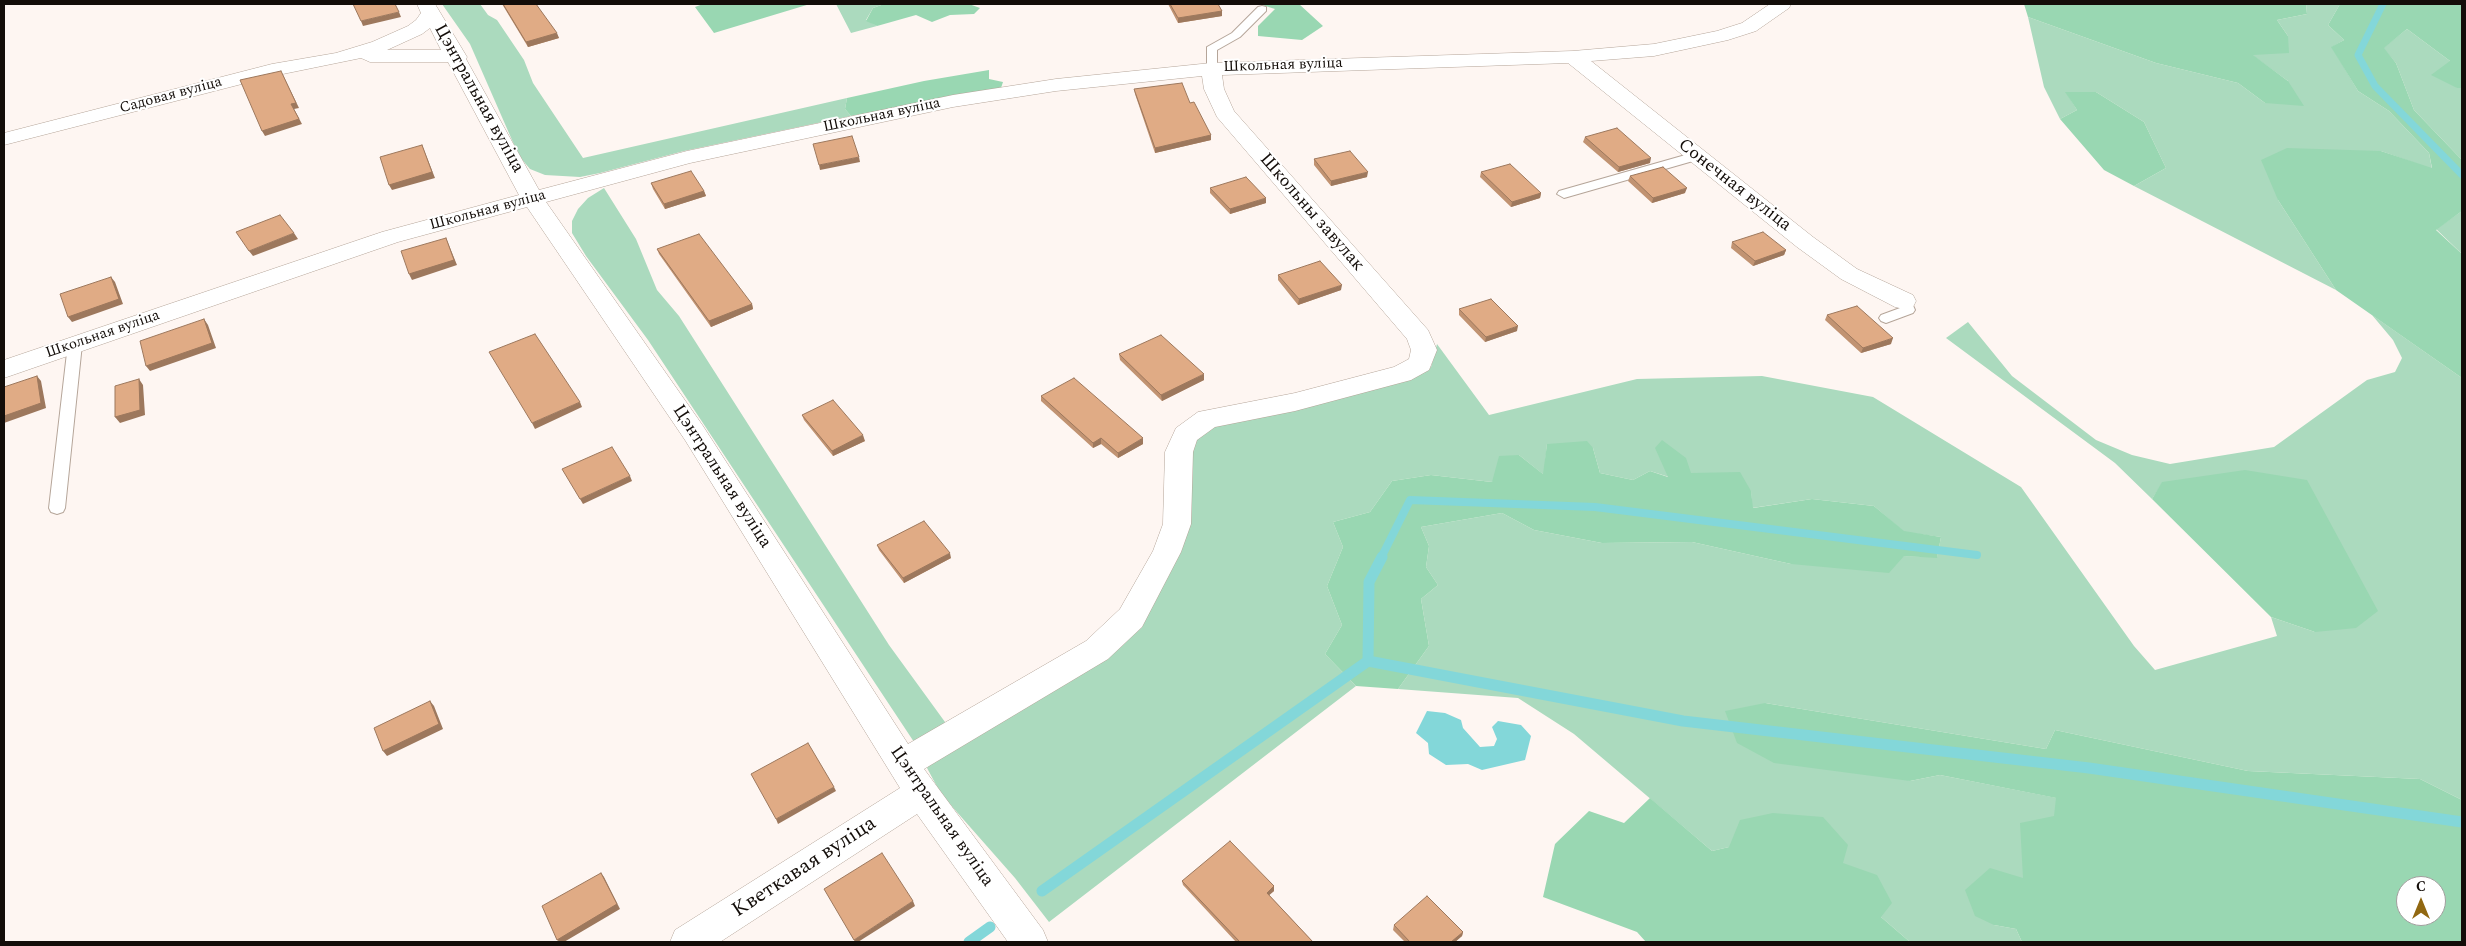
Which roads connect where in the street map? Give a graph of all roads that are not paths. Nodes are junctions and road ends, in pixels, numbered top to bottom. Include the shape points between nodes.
1 (1782, 4) edge
2 (429, 8) edge
3 (1262, 9) dead end
4 (457, 57) junction
5 (1574, 57) junction
6 (339, 58) junction
7 (1211, 68) junction
8 (4, 139) edge
9 (1696, 156) junction
10 (1564, 194) dead end
11 (533, 200) junction
12 (1904, 301) joint
13 (1886, 318) dead end
14 (74, 344) junction
15 (4, 369) edge
16 (57, 508) dead end
17 (904, 764) junction
18 (921, 793) junction
19 (688, 942) edge
20 (1030, 942) edge

1 - 5 street, Школьная вуліца via 1749,27 1721,36 1654,50
2 - 4 street, Цэнтральная вуліца
2 - 6 street, Садовая вуліца via 423,24 403,36
3 - 7 lane via 1236,35 1211,49
4 - 6 street, Садовая вуліца
4 - 11 street, Цэнтральная вуліца
5 - 7 street, Школьная вуліца
5 - 9 street, Сонечная вуліца
6 - 8 street, Садовая вуліца via 272,70
7 - 11 street, Школьная вуліца via 1056,85 953,101 687,157
7 - 17 street, Школьны завулак via 1214,89 1224,113 1419,336 1424,350 1420,364 1402,374 1295,402 1207,420 1185,435 1179,452 1177,524 1168,552 1131,618 1096,650
9 - 10 lane
9 - 12 street, Сонечная вуліца via 1849,274
11 - 14 street, Школьная вуліца via 390,237
11 - 17 street, Цэнтральная вуліца via 694,433
12 - 13 lane via 1908,310
14 - 15 street, Школьная вуліца
14 - 16 lane
17 - 18 street, Цэнтральная вуліца
18 - 19 street, Кветкавая вуліца
18 - 20 street, Цэнтральная вуліца

